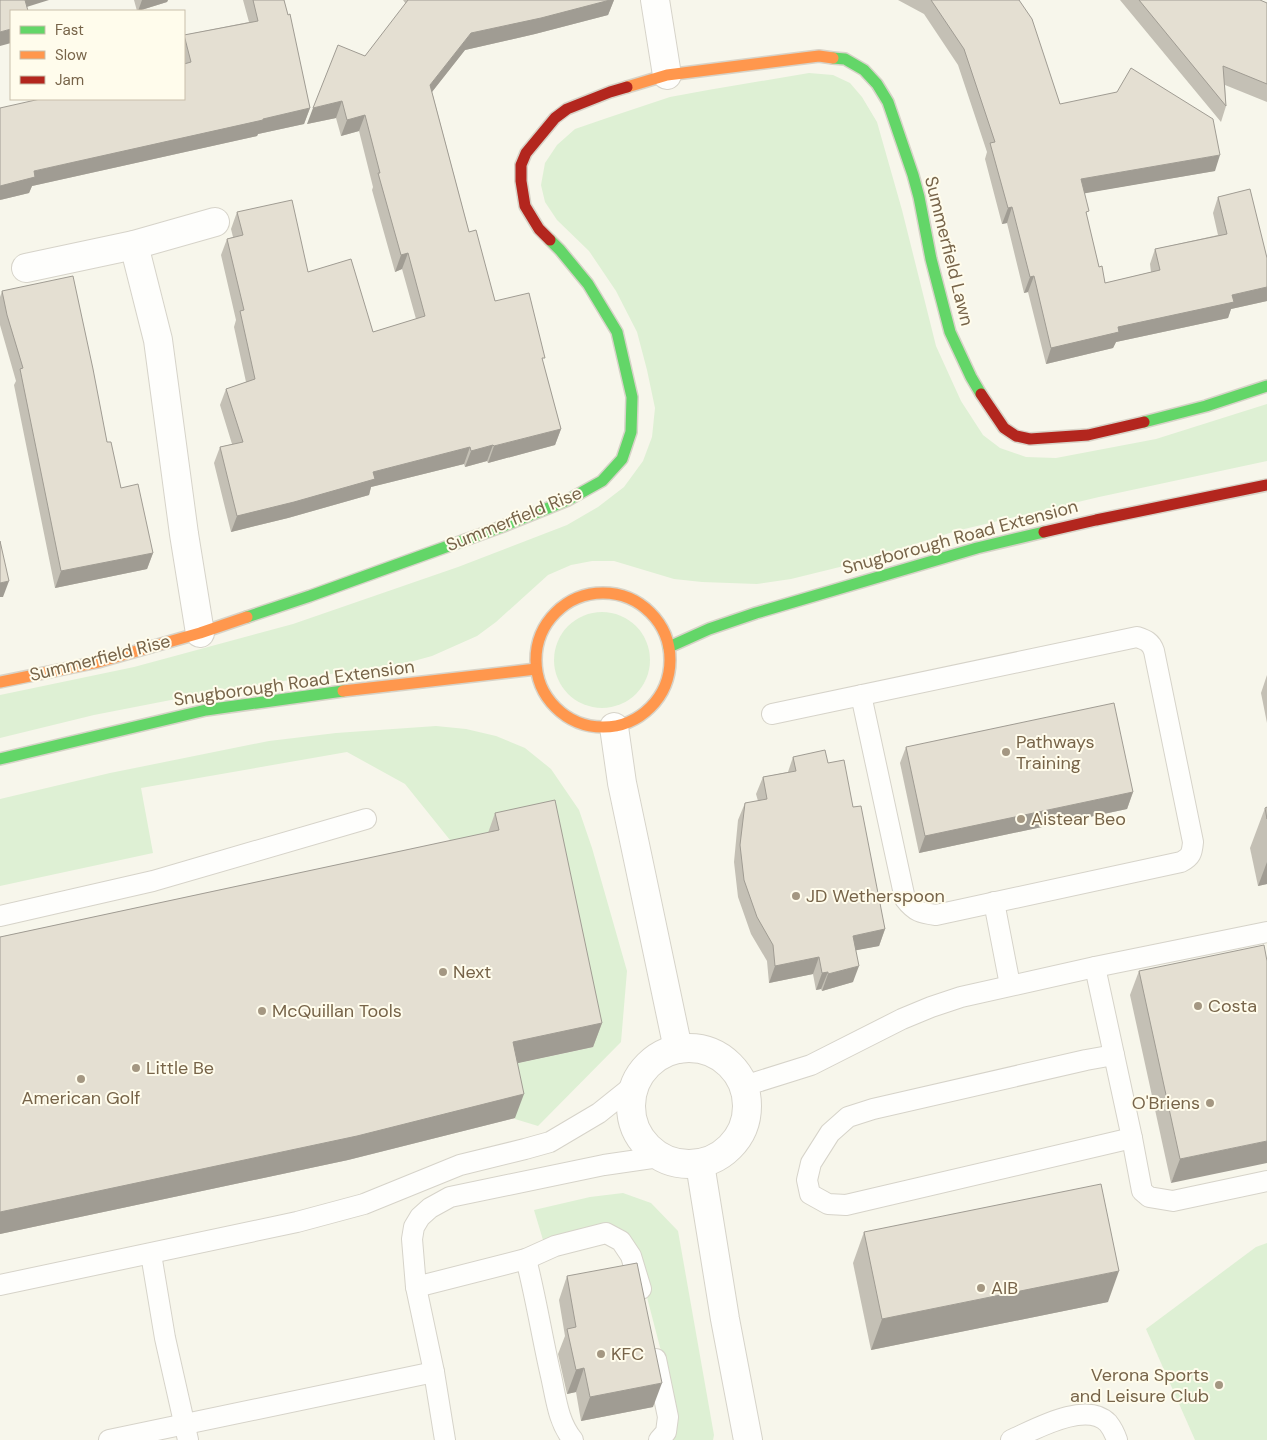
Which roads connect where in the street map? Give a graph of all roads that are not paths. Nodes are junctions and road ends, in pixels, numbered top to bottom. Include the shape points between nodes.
1 (655, 0) edge
2 (666, 75) junction
3 (215, 222) dead end
4 (134, 245) junction
5 (26, 268) dead end
6 (1267, 386) edge
7 (1267, 485) edge
8 (200, 633) junction
9 (669, 647) junction
10 (536, 669) junction
11 (0, 682) edge
12 (861, 695) junction
13 (772, 714) dead end
14 (614, 727) junction
15 (0, 759) edge
16 (366, 819) dead end
17 (994, 902) junction
18 (0, 916) edge
19 (1267, 932) edge
20 (1095, 966) junction
21 (1010, 985) junction
22 (678, 1048) junction
23 (1114, 1055) junction
24 (634, 1085) junction
25 (744, 1086) junction
26 (1132, 1138) junction
27 (659, 1157) junction
28 (700, 1164) junction
29 (1267, 1181) edge
30 (151, 1254) junction
31 (526, 1259) junction
32 (0, 1285) edge
33 (416, 1287) junction
34 (645, 1307) edge
35 (653, 1344) edge
36 (434, 1372) junction
37 (186, 1432) edge
38 (109, 1440) edge
39 (445, 1440) edge
40 (573, 1440) edge
41 (659, 1440) edge
42 (748, 1440) edge
43 (1011, 1440) edge
44 (1117, 1440) edge

1 - 2 street
2 - 6 street, Summerfield Lawn via 819,56 844,59 864,70 888,102 913,174 950,332 986,402 1004,428 1016,436 1030,439 1088,435 1206,406
2 - 8 street, Summerfield Rise via 567,109 544,130 521,165 525,206 539,229 588,284 617,332 632,397 631,432 622,460 602,481 568,500 336,588
3 - 4 street
4 - 5 street
4 - 8 street via 158,340
7 - 9 street, Snugborough Road Extension via 977,548 756,613 710,628
8 - 11 street, Summerfield Rise via 98,662
9 - 10 street via 661,625 646,608 626,597 603,593 580,597 561,608 545,626 537,646
9 - 14 street via 670,669 664,689 652,707 634,720
10 - 14 street via 542,690 561,712 572,720 593,727
10 - 15 street, Snugborough Road Extension via 376,686 206,710
12 - 13 lane
12 - 17 lane via 906,899 912,908 936,914
12 - 17 lane via 1137,637 1152,644 1193,842 1192,852 1181,862
14 - 22 street via 622,783
16 - 18 lane via 153,881
17 - 21 lane
19 - 20 lane
20 - 21 lane
20 - 23 lane
21 - 25 lane via 931,1007 811,1065
22 - 24 street via 657,1056 640,1073
22 - 25 street via 702,1049 719,1056 735,1070
23 - 26 lane
23 - 26 lane via 848,1117 830,1133 811,1163 807,1180 810,1194 828,1204 846,1205
24 - 27 street via 630,1106 633,1124 640,1138
24 - 30 lane via 599,1113 550,1142 460,1164 343,1210
25 - 28 street via 747,1115 738,1139 725,1152
26 - 29 lane via 1142,1191 1149,1197 1173,1200
27 - 28 street via 674,1163
27 - 33 lane via 604,1165 450,1198 430,1208 414,1227
28 - 42 street
30 - 32 lane
30 - 37 lane
31 - 33 lane
31 - 34 lane via 555,1246 606,1234 621,1241 632,1256
31 - 40 lane via 560,1419
33 - 36 lane
35 - 41 lane via 668,1417 666,1432
36 - 37 lane
36 - 39 lane
37 - 38 lane
43 - 44 lane via 1080,1414 1095,1415 1106,1421

